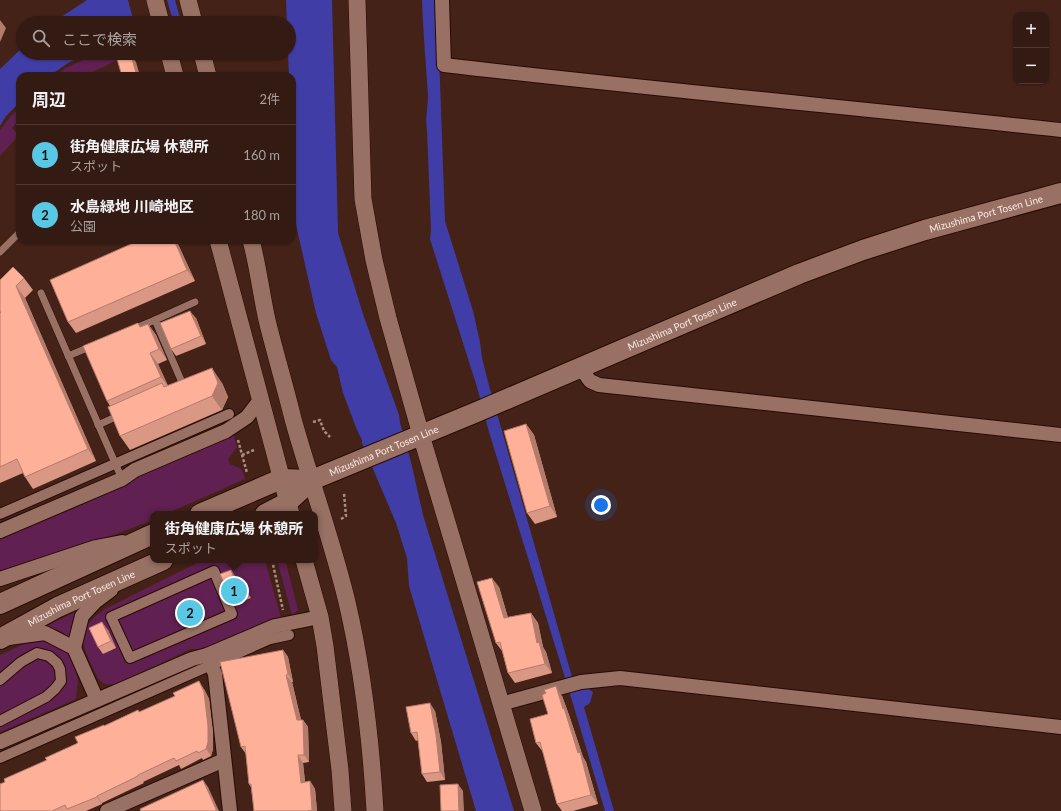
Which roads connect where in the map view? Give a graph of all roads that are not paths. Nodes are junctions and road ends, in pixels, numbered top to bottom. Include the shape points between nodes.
1 (155, 0) edge
2 (356, 0) edge
3 (442, 0) edge
4 (159, 16) edge
5 (171, 60) edge
6 (204, 60) edge
7 (174, 72) edge
8 (207, 72) edge
9 (1061, 130) edge
10 (1061, 193) edge
11 (16, 236) edge
12 (219, 244) edge
13 (252, 244) edge
14 (0, 252) edge
15 (42, 293) dead end
16 (195, 302) dead end
17 (155, 320) junction
18 (126, 332) edge
19 (97, 344) edge
20 (68, 356) junction
21 (580, 367) junction
22 (177, 390) edge
23 (260, 400) junction
24 (127, 412) edge
25 (229, 414) dead end
26 (98, 425) junction
27 (1061, 434) edge
28 (416, 437) junction
29 (115, 464) junction
30 (122, 479) junction
31 (281, 479) junction
32 (312, 480) junction
33 (289, 508) edge
34 (207, 511) edge
35 (277, 511) edge
36 (0, 514) edge
37 (0, 531) edge
38 (149, 536) edge
39 (157, 563) edge
40 (305, 563) edge
41 (131, 575) junction
42 (0, 579) edge
43 (0, 604) edge
44 (232, 614) joint
45 (320, 617) junction
46 (290, 635) dead end
47 (0, 640) edge
48 (74, 648) junction
49 (209, 660) junction
50 (0, 680) edge
51 (97, 700) junction
52 (501, 704) junction
53 (0, 721) edge
54 (1061, 727) edge
55 (0, 742) edge
56 (0, 758) edge
57 (225, 761) junction
58 (107, 811) edge
59 (116, 811) edge
60 (230, 811) edge
61 (343, 811) edge
62 (375, 811) edge
63 (533, 811) edge

1 - 4 street
2 - 28 street via 362,198
3 - 9 street via 444,65
5 - 7 street
6 - 8 street
10 - 21 main road, Mizushima Port Tosen Line via 925,230 863,250 799,274
11 - 14 lane
12 - 23 street
13 - 32 street via 270,328 296,430
15 - 20 lane
16 - 17 lane
17 - 18 lane
17 - 22 lane via 184,387
19 - 20 lane
20 - 26 lane
21 - 27 street via 590,381 600,385
21 - 28 main road, Mizushima Port Tosen Line
23 - 30 street via 247,417 226,431 135,470
23 - 31 street
24 - 26 lane
25 - 29 street
26 - 29 lane
28 - 32 main road, Mizushima Port Tosen Line
28 - 52 street
29 - 30 lane
29 - 36 street
30 - 37 street
31 - 32 main road, Mizushima Port Tosen Line
31 - 33 street
31 - 34 main road, Mizushima Port Tosen Line
32 - 33 main road, Mizushima Port Tosen Line
32 - 62 street via 354,638 365,704
33 - 35 main road, Mizushima Port Tosen Line
38 - 42 street via 96,547
38 - 43 main road
39 - 41 main road, Mizushima Port Tosen Line
40 - 45 street
41 - 47 main road, Mizushima Port Tosen Line via 58,607
41 - 48 street via 95,602 82,616
44 - 44 street via 130,658 111,617 214,571
45 - 49 street via 275,626
45 - 61 street via 336,727
46 - 49 street via 270,639
47 - 48 street via 45,633
48 - 51 street
49 - 51 street via 192,659
49 - 56 street
49 - 57 street via 215,674
50 - 53 street via 21,662 38,653 49,656 57,663 61,681 46,696
51 - 55 street
52 - 54 street via 582,682 620,678
52 - 63 street
57 - 58 street
57 - 59 street
57 - 60 street

